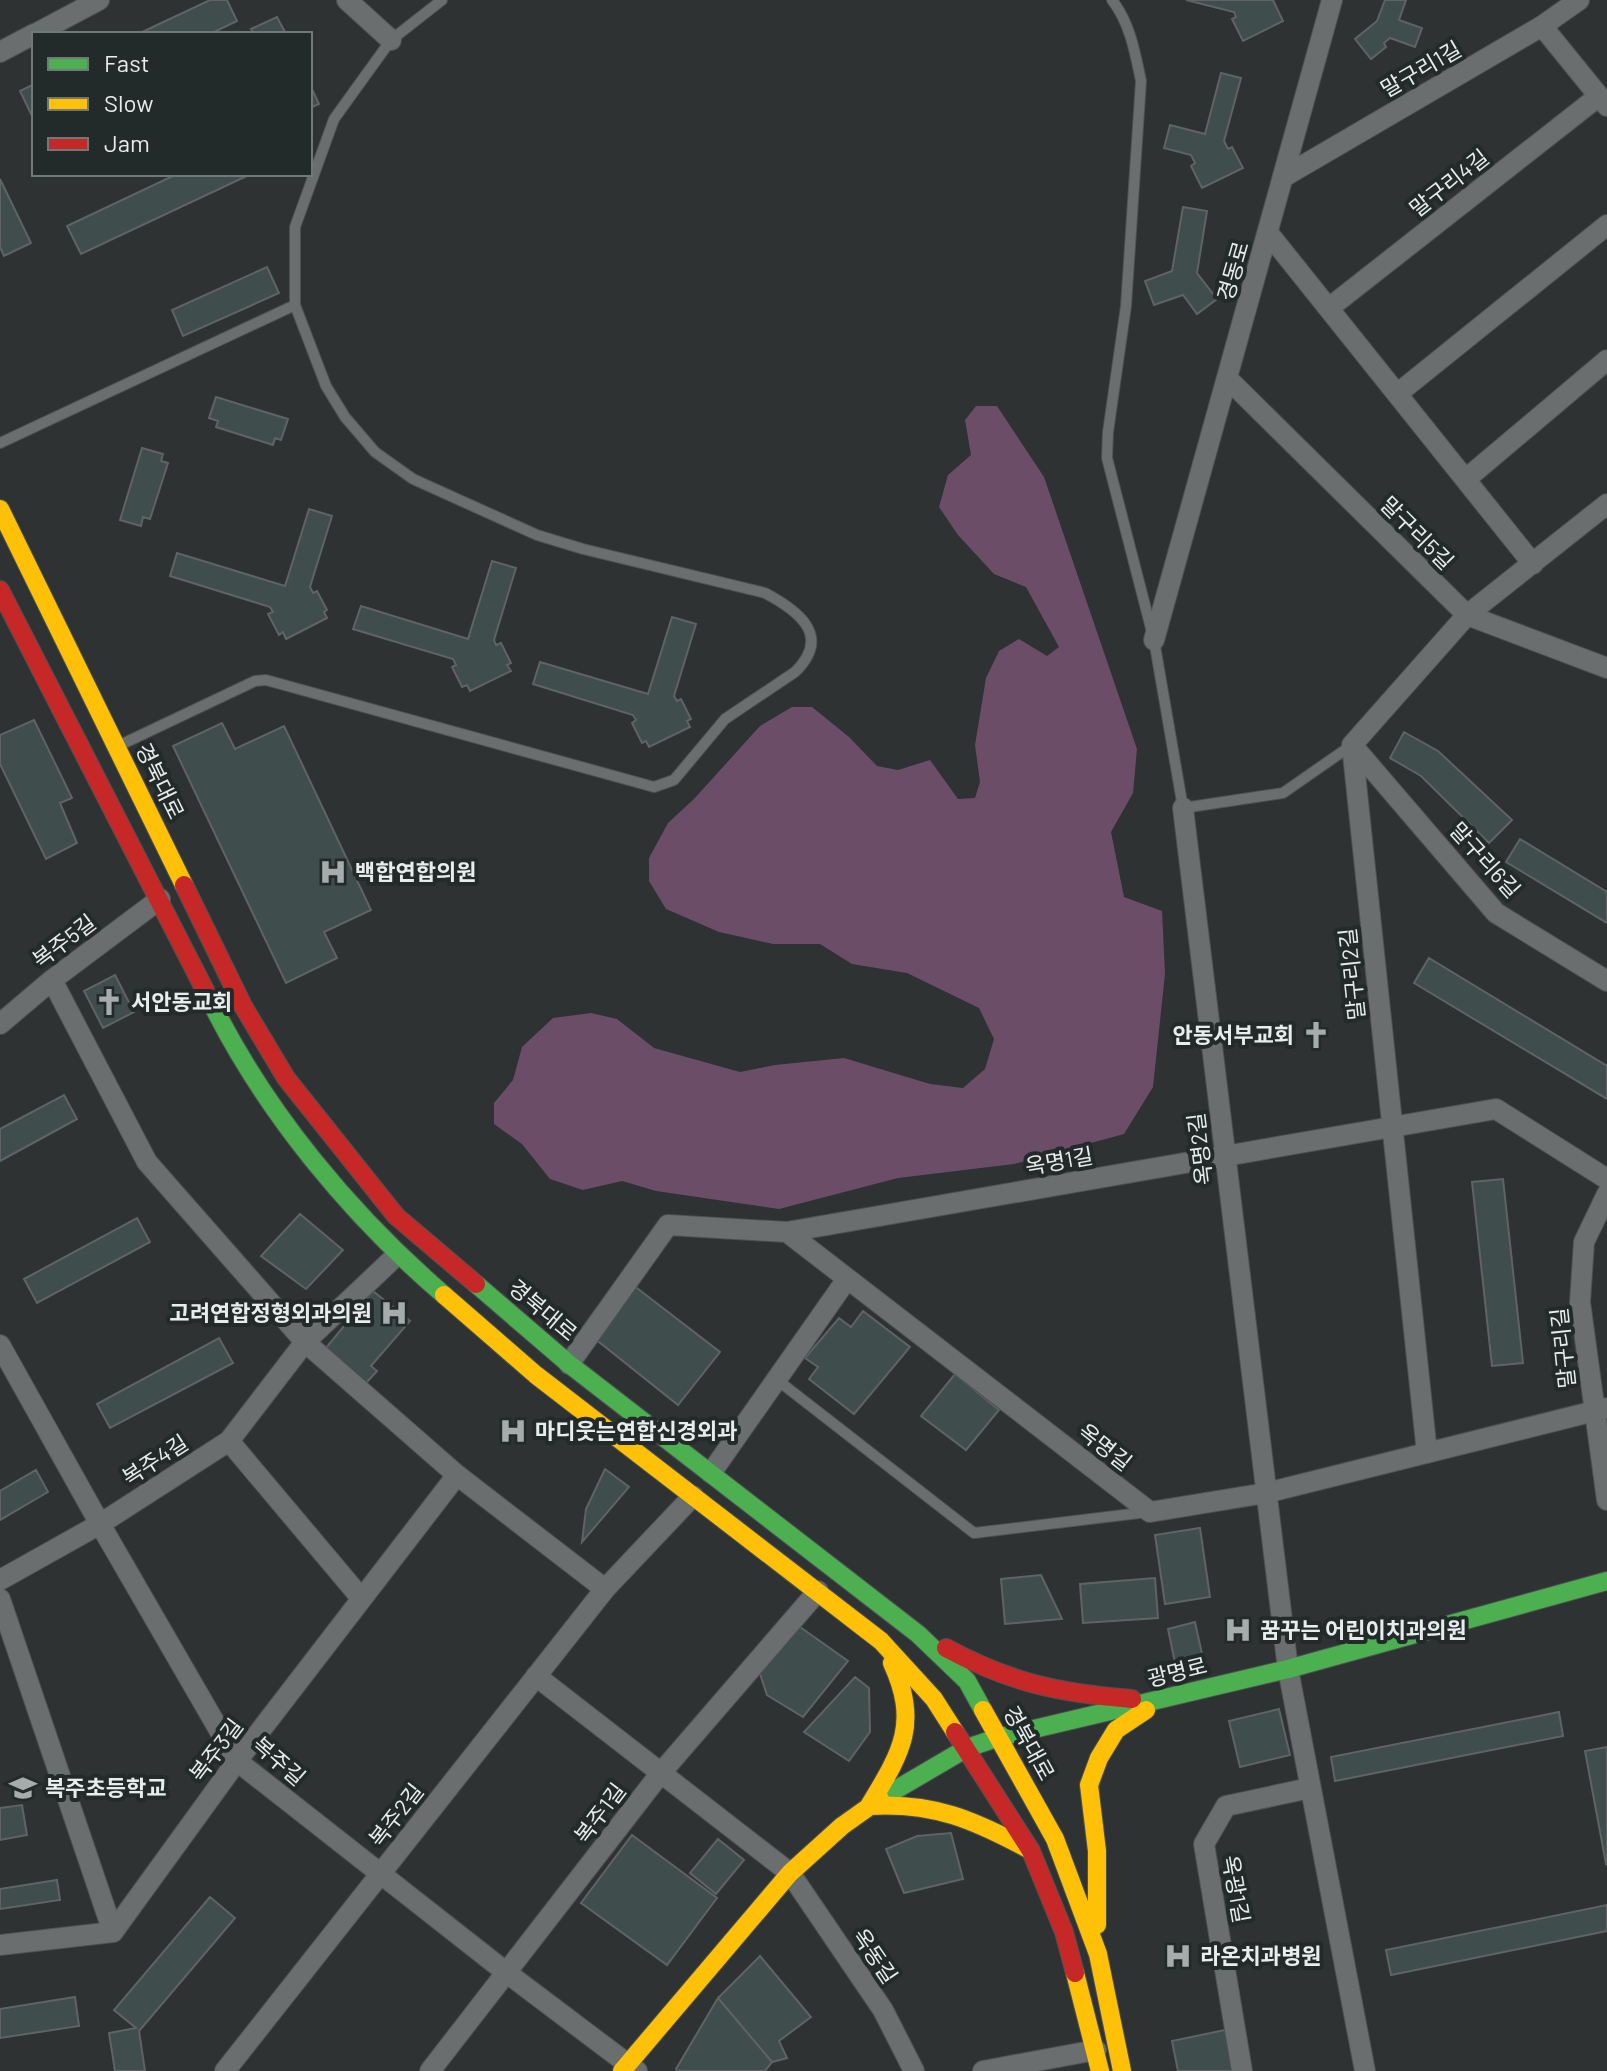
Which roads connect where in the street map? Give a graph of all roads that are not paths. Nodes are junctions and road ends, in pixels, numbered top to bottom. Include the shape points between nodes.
1 (99, 0) edge
2 (347, 0) edge
3 (442, 0) edge
4 (1112, 0) edge
5 (1332, 0) edge
6 (1579, 0) edge
7 (1542, 26) junction
8 (38, 32) edge
9 (32, 35) edge
10 (391, 40) junction
11 (0, 52) edge
12 (1603, 101) edge
13 (1285, 176) junction
14 (1607, 225) edge
15 (1269, 234) junction
16 (295, 305) junction
17 (1329, 308) junction
18 (1607, 360) edge
19 (1228, 379) junction
20 (1397, 394) junction
21 (0, 443) edge
22 (1466, 479) junction
23 (1607, 504) edge
24 (0, 509) edge
25 (1533, 564) junction
26 (0, 590) edge
27 (1467, 615) junction
28 (1154, 640) junction
29 (1607, 668) edge
30 (1352, 745) junction
31 (117, 747) junction
32 (1183, 808) junction
33 (160, 899) junction
34 (52, 980) junction
35 (1607, 981) edge
36 (0, 1024) edge
37 (1393, 1127) junction
38 (1225, 1157) junction
39 (1607, 1179) edge
40 (1607, 1194) edge
41 (787, 1232) junction
42 (397, 1255) junction
43 (847, 1279) junction
44 (305, 1342) junction
45 (0, 1345) edge
46 (569, 1364) junction
47 (776, 1379) junction
48 (1600, 1410) edge
49 (229, 1441) junction
50 (1427, 1453) junction
51 (711, 1473) junction
52 (457, 1475) junction
53 (1266, 1493) junction
54 (693, 1496) junction
55 (1607, 1500) edge
56 (1150, 1512) junction
57 (100, 1524) junction
58 (0, 1580) edge
59 (1607, 1581) edge
60 (605, 1589) junction
61 (818, 1591) junction
62 (361, 1598) junction
63 (0, 1599) edge
64 (918, 1634) junction
65 (881, 1641) junction
66 (1288, 1669) junction
67 (536, 1676) junction
68 (1160, 1701) junction
69 (1000, 1737) junction
70 (967, 1748) junction
71 (237, 1761) junction
72 (660, 1774) junction
73 (1310, 1788) junction
74 (869, 1806) junction
75 (1031, 1851) junction
76 (790, 1873) junction
77 (380, 1874) junction
78 (113, 1932) junction
79 (0, 1945) edge
80 (1098, 1954) junction
81 (507, 1973) junction
82 (1096, 2050) junction
83 (629, 2069) edge
84 (225, 2071) edge
85 (430, 2071) edge
86 (914, 2071) edge
87 (983, 2071) edge
88 (1100, 2071) edge
89 (1122, 2071) edge
90 (1242, 2071) edge
91 (1365, 2071) edge

1 - 8 street
2 - 10 street
3 - 10 lane
4 - 28 lane via 1134,44 1141,81 1126,306 1107,458
5 - 13 street, 경동로
6 - 7 street, 말구리1길
7 - 12 street, 말구리4길
7 - 13 street, 말구리1길
9 - 11 street
10 - 16 lane via 334,119 299,213
12 - 17 street, 말구리4길
13 - 15 street, 경동로
14 - 20 street
15 - 17 street
15 - 19 street, 경동로
16 - 21 lane
16 - 31 lane via 326,386 345,417 375,452 413,479 537,535 765,593 804,621 811,636 810,652 795,672 725,719 674,780 654,787 266,680
17 - 20 street
18 - 22 street
19 - 27 street, 말구리5길
19 - 28 street, 경동로
20 - 22 street
22 - 25 street
23 - 25 street
24 - 31 street, 경북대로
25 - 27 street
26 - 33 street
27 - 29 street, 말구리5길
27 - 30 street
28 - 32 lane
30 - 32 lane via 1283,793
30 - 35 street, 말구리6길 via 1496,913
30 - 37 street, 말구리2길
31 - 46 street, 경북대로 via 200,922 286,1078 396,1216
32 - 38 street, 옥명2길
33 - 34 street, 복주5길
33 - 42 street via 219,1018 270,1100 335,1188
34 - 36 street, 복주5길
34 - 44 street via 147,1162
37 - 38 street, 옥명1길
37 - 39 street, 옥명1길 via 1496,1109
37 - 50 street, 말구리2길
38 - 41 street, 옥명1길
38 - 53 street, 옥명2길
40 - 48 street, 말구리길 via 1584,1242 1580,1302
41 - 43 street, 옥명길
41 - 46 street, 옥명1길 via 668,1225
42 - 44 street, 복주4길
42 - 54 street via 536,1375
43 - 47 street
43 - 56 street, 옥명길
44 - 49 street, 복주4길
44 - 52 street
45 - 57 street, 복주길
46 - 51 street, 경북대로
47 - 51 street
47 - 56 lane via 974,1533
48 - 50 street
48 - 55 street, 말구리길
49 - 57 street, 복주4길
49 - 62 street
50 - 53 street
51 - 64 street, 경북대로
52 - 60 street
52 - 62 street, 복주3길
53 - 56 street
53 - 66 street, 옥명2길
54 - 60 street, 복주2길
54 - 61 street
57 - 58 street, 복주4길
57 - 71 street, 복주길
59 - 66 street, 광명로
60 - 67 street, 복주2길
61 - 65 street
61 - 72 street, 복주1길
62 - 71 street, 복주3길
63 - 78 street
64 - 68 street via 1028,1684 1082,1695
64 - 69 street, 경북대로 via 967,1681
65 - 70 street via 934,1699
65 - 74 street via 898,1673 909,1716 904,1743
66 - 68 street, 광명로
66 - 73 street
67 - 72 street
67 - 77 street, 복주2길
68 - 69 street, 광명로
68 - 80 street via 1116,1730 1089,1785 1097,1851
69 - 70 street, 광명로
69 - 80 street, 경북대로 via 1055,1839
70 - 74 street, 광명로
70 - 75 street
71 - 77 street, 복주길
71 - 78 street, 복주3길
72 - 76 street
72 - 81 street, 복주1길
73 - 90 street, 옥광1길 via 1226,1806 1204,1844
73 - 91 street
74 - 75 street via 897,1803 946,1809
74 - 76 street, 광명로
75 - 82 street via 1064,1932
76 - 83 street, 광명로
76 - 86 street, 옥동길 via 883,2010
77 - 81 street, 복주길
77 - 84 street, 복주2길
78 - 79 street
80 - 89 street, 경북대로
81 - 83 street, 복주길
81 - 85 street, 복주1길
82 - 87 street
82 - 88 street

